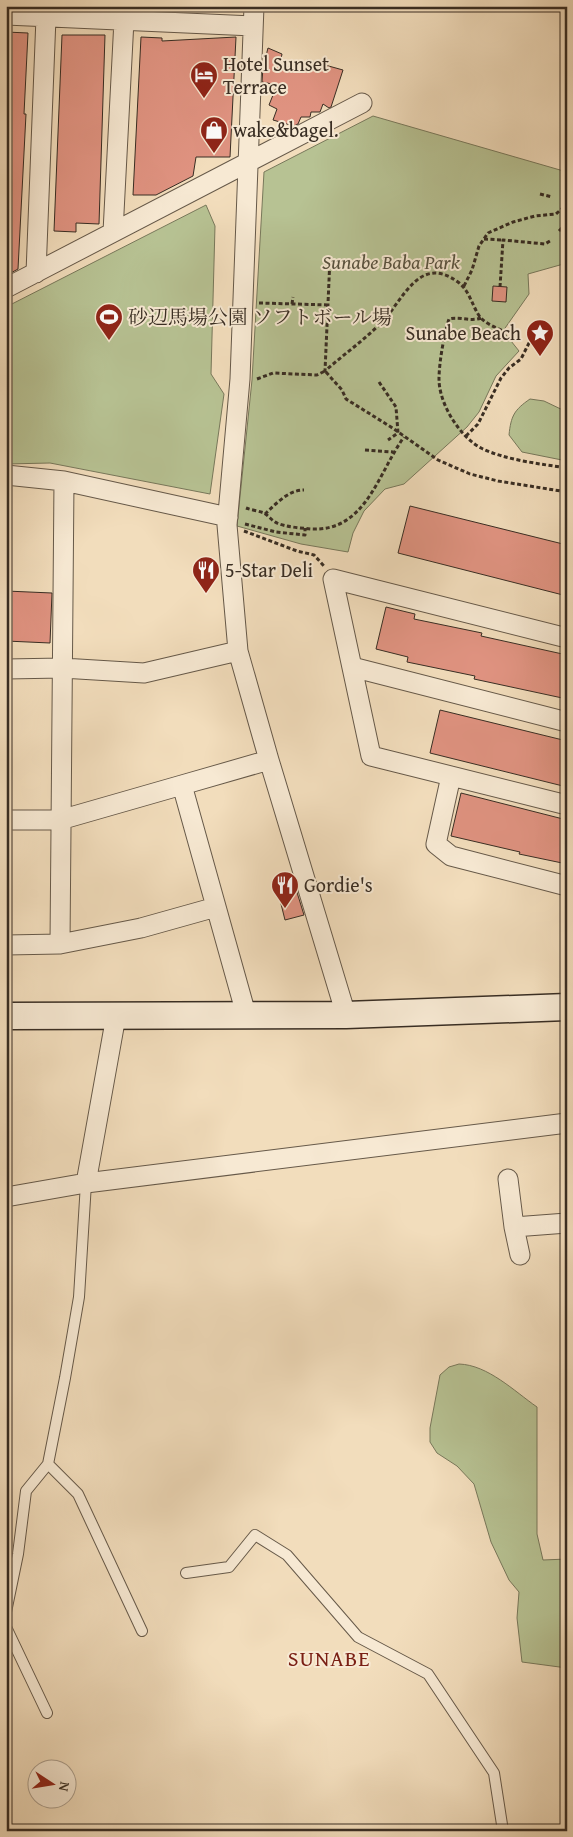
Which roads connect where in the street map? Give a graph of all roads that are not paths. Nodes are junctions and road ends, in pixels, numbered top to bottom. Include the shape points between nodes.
1 (254, 6) edge
2 (6, 15) edge
3 (46, 17) junction
4 (124, 20) junction
5 (253, 26) junction
6 (362, 103) dead end
7 (248, 164) junction
8 (113, 232) junction
9 (36, 273) junction
10 (6, 288) edge
11 (6, 475) edge
12 (64, 481) junction
13 (233, 517) junction
14 (567, 638) edge
15 (238, 651) junction
16 (352, 667) junction
17 (62, 668) junction
18 (6, 669) edge
19 (567, 722) edge
20 (269, 760) junction
21 (451, 776) junction
22 (182, 784) junction
23 (567, 805) edge
24 (6, 820) edge
25 (60, 820) junction
26 (567, 886) edge
27 (216, 907) junction
28 (60, 944) junction
29 (6, 945) edge
30 (567, 1007) edge
31 (246, 1014) junction
32 (346, 1014) junction
33 (6, 1016) edge
34 (116, 1016) junction
35 (567, 1123) edge
36 (508, 1179) dead end
37 (86, 1183) junction
38 (6, 1196) edge
39 (567, 1223) edge
40 (514, 1227) junction
41 (520, 1255) dead end
42 (48, 1464) junction
43 (186, 1573) dead end
44 (6, 1612) edge
45 (6, 1627) edge
46 (142, 1631) dead end
47 (47, 1714) dead end
48 (503, 1831) edge

1 - 5 street
2 - 3 street
3 - 4 street
3 - 9 street
4 - 5 street
4 - 8 street
5 - 7 street
6 - 7 street
7 - 8 street
7 - 13 street
8 - 9 street
9 - 10 street
11 - 12 street
12 - 13 street
12 - 17 street
13 - 15 street
14 - 16 street via 333,579
15 - 17 street via 144,673
15 - 20 street
16 - 19 street
16 - 21 street via 371,756
17 - 18 street
17 - 25 street
20 - 22 street
20 - 32 street
21 - 23 street
21 - 26 street via 436,844 451,856
22 - 25 street
22 - 27 street
24 - 25 street
25 - 28 street
27 - 28 street via 141,928
27 - 31 street
28 - 29 street
30 - 32 street
31 - 32 street
31 - 34 street
33 - 34 street
34 - 37 street
35 - 37 street
36 - 40 street
37 - 38 street
37 - 42 lane via 78,1297
39 - 40 street
40 - 41 street
42 - 44 lane via 26,1491
42 - 46 lane via 78,1494
43 - 48 lane via 229,1567 255,1535 287,1555 358,1637 428,1674 494,1773
45 - 47 lane

